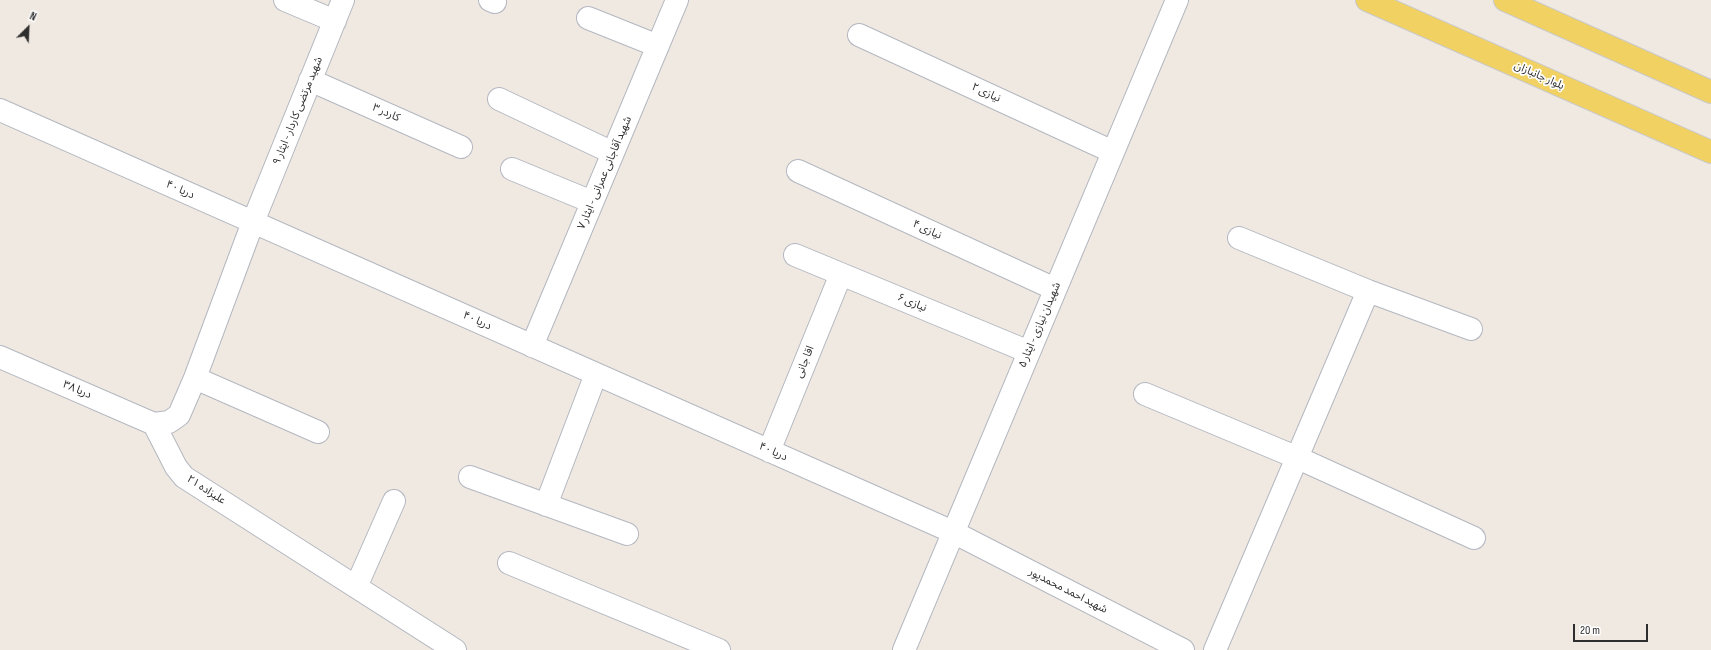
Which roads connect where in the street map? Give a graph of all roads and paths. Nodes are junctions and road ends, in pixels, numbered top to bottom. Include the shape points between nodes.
1 (285, 0) edge
2 (343, 0) edge
3 (677, 0) edge
4 (1177, 0) edge
5 (1367, 0) edge
6 (1505, 0) edge
7 (588, 18) dead end
8 (335, 21) junction
9 (859, 35) dead end
10 (658, 46) junction
11 (310, 80) junction
12 (1711, 92) edge
13 (499, 99) dead end
14 (0, 110) edge
15 (461, 147) dead end
16 (1113, 152) junction
17 (1711, 152) edge
18 (613, 153) junction
19 (512, 170) dead end
20 (798, 171) dead end
21 (592, 202) junction
22 (252, 222) junction
23 (1239, 238) dead end
24 (795, 254) dead end
25 (841, 274) junction
26 (1055, 289) junction
27 (1368, 291) junction
28 (1471, 329) dead end
29 (532, 346) junction
30 (1029, 352) junction
31 (0, 357) edge
32 (596, 374) junction
33 (195, 378) junction
34 (1145, 394) dead end
35 (154, 424) junction
36 (318, 432) dead end
37 (769, 451) junction
38 (1298, 458) junction
39 (470, 477) dead end
40 (394, 501) dead end
41 (546, 504) junction
42 (953, 532) junction
43 (627, 534) dead end
44 (1474, 538) dead end
45 (509, 563) dead end
46 (356, 588) junction
47 (455, 650) edge
48 (719, 650) edge
49 (904, 650) edge
50 (1183, 650) edge
51 (1215, 650) edge

1 - 8 street
2 - 8 street, شهید مرتضی کاردار - ایثار ۹
3 - 10 street, شهید آقاجانی عمرانی - ایثار ۷
4 - 16 street, شهیدان نیازی - ایثار ۵
5 - 17 main road, بلوار جانبازان
6 - 12 main road
7 - 10 street
8 - 11 street, شهید مرتضی کاردار - ایثار ۹
9 - 16 street, نیازی ۲
10 - 18 street, شهید آقاجانی عمرانی - ایثار ۷
11 - 15 street, کاردر ۳
11 - 22 street, شهید مرتضی کاردار - ایثار ۹
13 - 18 street
14 - 22 street, دریا ۴۰
16 - 26 street, شهیدان نیازی - ایثار ۵
18 - 21 street, شهید آقاجانی عمرانی - ایثار ۷
19 - 21 street
20 - 26 street, نیازی ۴
21 - 29 street, شهید آقاجانی عمرانی - ایثار ۷
22 - 29 street, دریا ۴۰
22 - 33 street
23 - 27 street
24 - 25 street, نیازی ۶
25 - 30 street, نیازی ۶
25 - 37 street, اقا جانی
26 - 30 street, شهیدان نیازی - ایثار ۵
27 - 28 street
27 - 38 street
29 - 32 street, دریا ۴۰
30 - 42 street, شهیدان نیازی - ایثار ۵
31 - 35 street, دریا ۳۸
32 - 37 street, دریا ۴۰
32 - 41 street
33 - 35 street via 179,415 169,422
33 - 36 street
34 - 38 street
35 - 46 street, علیزاده ۲۱ via 176,467 184,477
37 - 42 street, دریا ۴۰
38 - 44 street
38 - 51 street
39 - 41 street
40 - 46 street
41 - 43 street
42 - 49 street, شهیدان نیازی - ایثار ۵
42 - 50 street, شهید احمد محمدپور
45 - 48 street
46 - 47 street, علیزاده ۲۱

